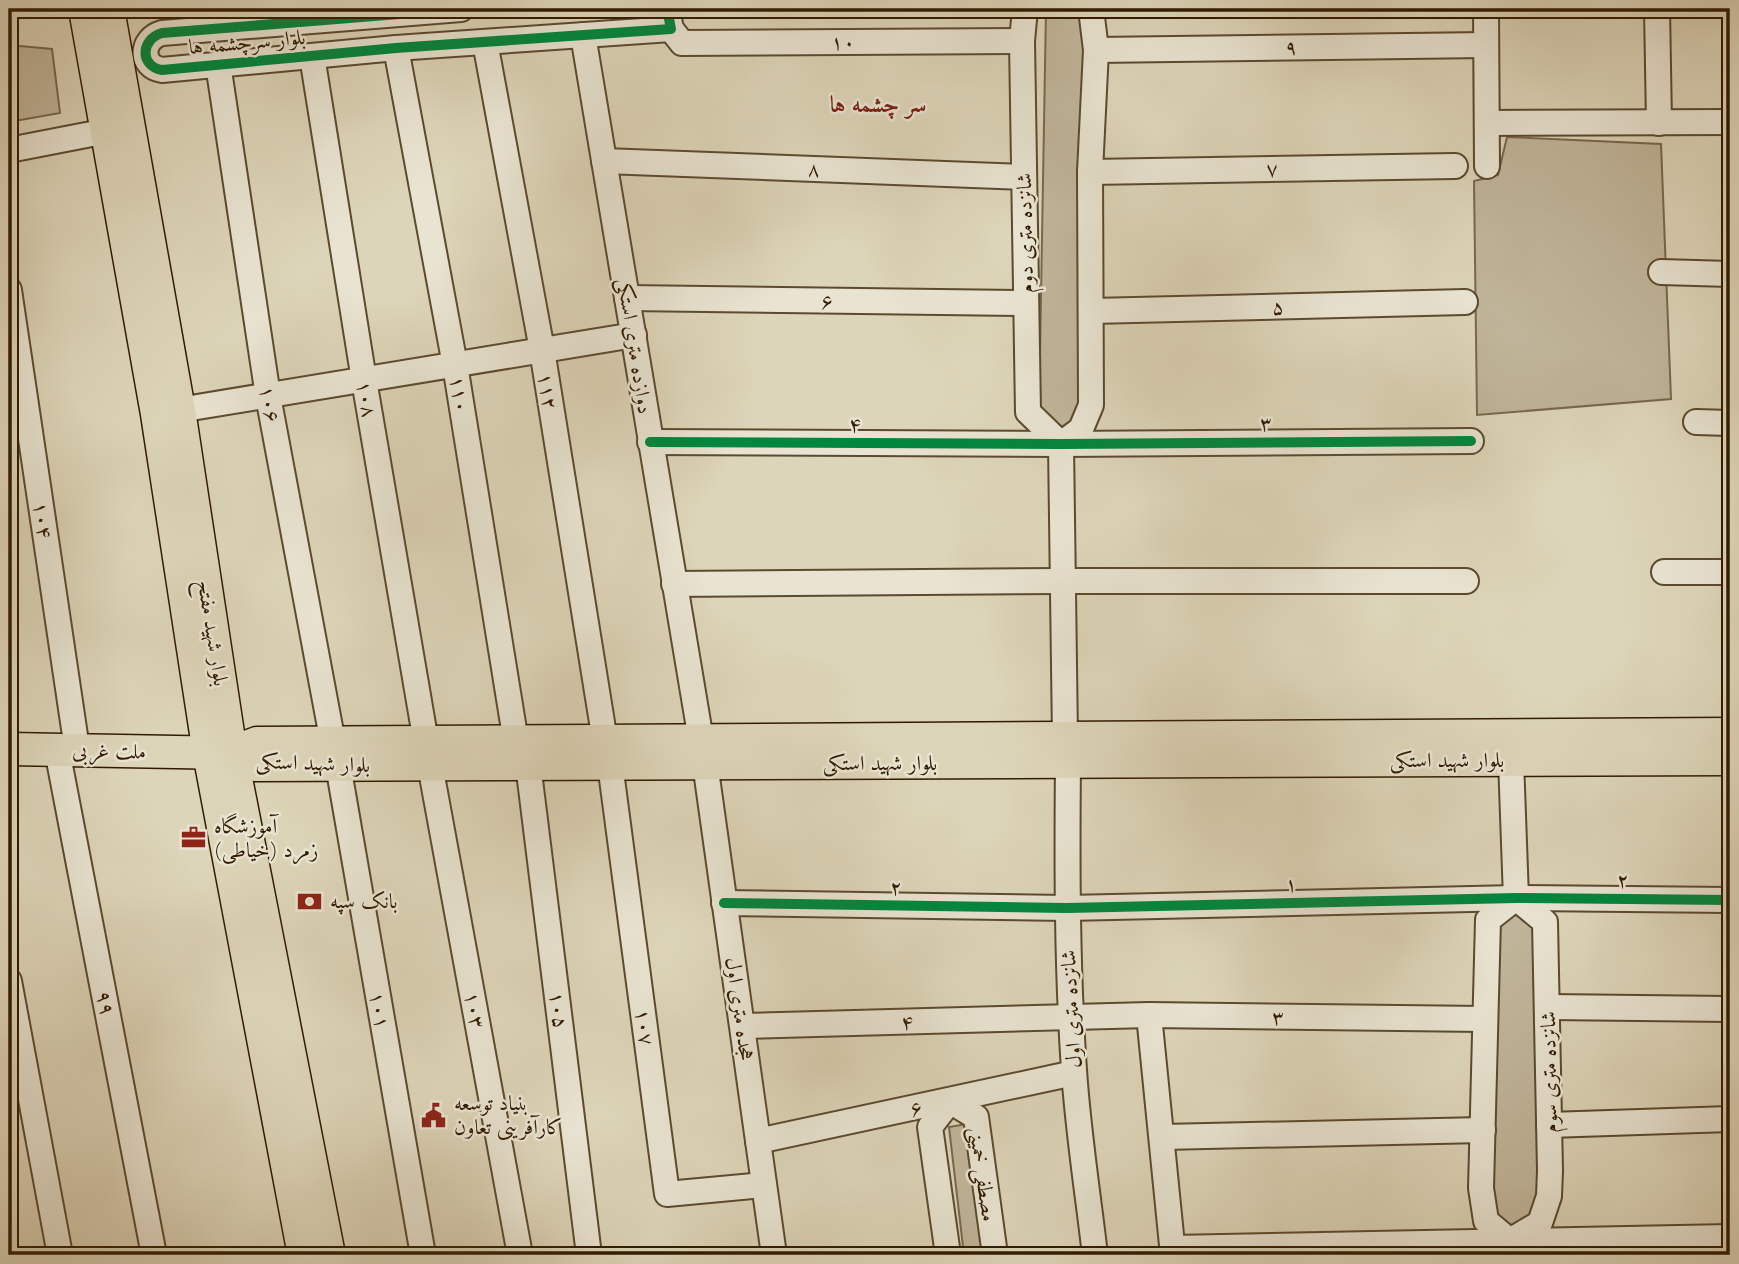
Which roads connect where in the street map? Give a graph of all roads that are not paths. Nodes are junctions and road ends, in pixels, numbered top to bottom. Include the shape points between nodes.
1 (86, 9) edge
2 (461, 9) edge
3 (1025, 9) edge
4 (1091, 9) edge
5 (1486, 9) edge
6 (1656, 17) edge
7 (669, 19) edge
8 (583, 35) junction
9 (1022, 40) junction
10 (485, 41) junction
11 (1486, 45) junction
12 (397, 48) junction
13 (1096, 50) junction
14 (131, 54) junction
15 (313, 55) junction
16 (218, 64) junction
17 (1730, 122) edge
18 (1487, 123) junction
19 (1659, 123) junction
20 (107, 131) junction
21 (9, 150) edge
22 (604, 161) junction
23 (1455, 166) dead end
24 (1487, 166) dead end
25 (1090, 172) junction
26 (1023, 177) junction
27 (1661, 272) dead end
28 (1730, 274) edge
29 (9, 290) edge
30 (627, 298) junction
31 (1465, 302) dead end
32 (1026, 303) junction
33 (149, 304) junction
34 (1092, 311) junction
35 (634, 335) junction
36 (542, 351) junction
37 (455, 365) junction
38 (364, 380) junction
39 (268, 396) junction
40 (179, 410) junction
41 (1696, 422) dead end
42 (1730, 423) edge
43 (1471, 441) dead end
44 (650, 442) junction
45 (1060, 444) junction
46 (1664, 572) dead end
47 (1730, 572) edge
48 (1063, 581) junction
49 (1466, 581) dead end
50 (674, 584) junction
51 (1730, 734) edge
52 (1204, 749) junction
53 (9, 750) edge
54 (67, 750) junction
55 (1067, 750) junction
56 (607, 752) junction
57 (703, 752) junction
58 (220, 753) junction
59 (428, 753) junction
60 (522, 753) junction
61 (335, 754) junction
62 (1730, 759) edge
63 (1511, 760) junction
64 (290, 765) junction
65 (244, 822) junction
66 (1516, 898) junction
67 (1730, 900) edge
68 (724, 903) junction
69 (1067, 908) junction
70 (9, 981) edge
71 (1548, 1007) junction
72 (1730, 1009) edge
73 (1149, 1015) junction
74 (1071, 1019) junction
75 (1484, 1019) junction
76 (743, 1026) junction
77 (1074, 1073) junction
78 (950, 1101) junction
79 (1730, 1119) edge
80 (1549, 1125) junction
81 (1483, 1130) junction
82 (1163, 1137) junction
83 (758, 1142) junction
84 (764, 1185) junction
85 (1730, 1237) edge
86 (1510, 1248) edge
87 (1173, 1251) edge
88 (60, 1255) edge
89 (154, 1255) edge
90 (304, 1255) edge
91 (329, 1255) edge
92 (423, 1255) edge
93 (520, 1255) edge
94 (589, 1255) edge
95 (774, 1255) edge
96 (948, 1255) edge
97 (995, 1255) edge
98 (1095, 1255) edge

1 - 14 main road, بلوار شهید مفتح
1 - 20 main road, بلوار شهید مفتح
2 - 14 street, بلوار سرچشمه ها via 162,33
3 - 9 street, شانزده متری دوم
4 - 13 street
5 - 11 street
6 - 19 street
7 - 8 street, بلوار سرچشمه ها
7 - 9 street, ۱۰ via 682,43
8 - 10 street, بلوار سرچشمه ها
8 - 22 street, دوازده متری استکی
9 - 26 street, شانزده متری دوم
10 - 12 street, بلوار سرچشمه ها
10 - 36 street, ۱۱۲
11 - 13 street, ۹
11 - 18 street
12 - 15 street, بلوار سرچشمه ها
12 - 37 street, ۱۱۰
13 - 25 street
14 - 16 street, بلوار سرچشمه ها via 163,70
14 - 33 main road, بلوار شهید مفتح
15 - 16 street, بلوار سرچشمه ها
15 - 38 street, ۱۰۸
16 - 39 street, ۱۰۶
17 - 19 street
18 - 19 street
18 - 24 street
20 - 21 street
20 - 33 main road, بلوار شهید مفتح
22 - 26 street, ۸
22 - 30 street, دوازده متری استکی
23 - 25 street, ۷
25 - 34 street
26 - 32 street, شانزده متری دوم
27 - 28 street
29 - 54 street, ۱۰۴
30 - 32 street, ۶
30 - 35 street, دوازده متری استکی
31 - 34 street, ۵
32 - 45 street, شانزده متری دوم via 1028,412
33 - 40 main road, بلوار شهید مفتح
33 - 58 main road, بلوار شهید مفتح via 157,414
34 - 45 street via 1091,405 1080,429
35 - 36 street
35 - 44 street, دوازده متری استکی
36 - 37 street
36 - 56 street, ۱۱۲
37 - 38 street
37 - 60 street, ۱۱۰
38 - 39 street
38 - 59 street, ۱۰۸
39 - 40 street
39 - 61 street, ۱۰۶
40 - 58 main road, بلوار شهید مفتح
41 - 42 street
43 - 45 street, ۳
44 - 45 street, ۴
44 - 50 street, دوازده متری استکی
45 - 48 street
46 - 47 street
48 - 49 street
48 - 50 street
48 - 55 street
50 - 57 street, دوازده متری استکی
51 - 52 main road, بلوار شهید استکی
52 - 55 main road, بلوار شهید استکی
52 - 63 main road, بلوار شهید استکی
53 - 54 main road, ملت غربی
54 - 58 main road, ملت غربی
54 - 89 street, ۹۹
55 - 57 main road, بلوار شهید استکی
55 - 69 street, شانزده متری اول
56 - 57 main road, بلوار شهید استکی
56 - 60 main road, بلوار شهید استکی
56 - 84 street, ۱۰۷ via 667,1194
57 - 68 street, هجده متری اول
58 - 61 main road, بلوار شهید استکی via 257,743
58 - 64 main road, بلوار شهید استکی via 255,765
58 - 65 main road, بلوار شهید مفتح
58 - 90 main road, بلوار شهید مفتح
59 - 60 main road, بلوار شهید استکی
59 - 61 main road, بلوار شهید استکی
59 - 93 street, ۱۰۳
60 - 94 street, ۱۰۵
61 - 64 main road, بلوار شهید استکی
61 - 92 street, ۱۰۱
62 - 63 main road, بلوار شهید استکی
63 - 66 street
64 - 65 main road via 254,798
65 - 91 main road, بلوار شهید مفتح
66 - 67 street, ۲
66 - 69 street, ۱
66 - 71 street, شانزده متری سوم via 1545,922
66 - 75 street via 1488,920
68 - 69 street, ۲
68 - 76 street, هجده متری اول
69 - 74 street, شانزده متری اول
70 - 88 street
71 - 72 street
71 - 80 street, شانزده متری سوم
73 - 74 street, ۳
73 - 75 street, ۳
73 - 82 street
74 - 76 street, ۴
74 - 77 street, شانزده متری اول
75 - 81 street
76 - 83 street, هجده متری اول
77 - 78 street, ۶
77 - 98 street, شانزده متری اول
78 - 83 street, ۶
78 - 96 street, مصطفی خمینی via 930,1127
78 - 97 street, مصطفی خمینی via 976,1117
79 - 80 street
80 - 86 street, شانزده متری سوم via 1549,1196 1540,1223
81 - 82 street
81 - 86 street via 1481,1188 1486,1221
82 - 87 street
83 - 84 street, هجده متری اول
84 - 95 street, هجده متری اول
85 - 86 street
86 - 87 street

